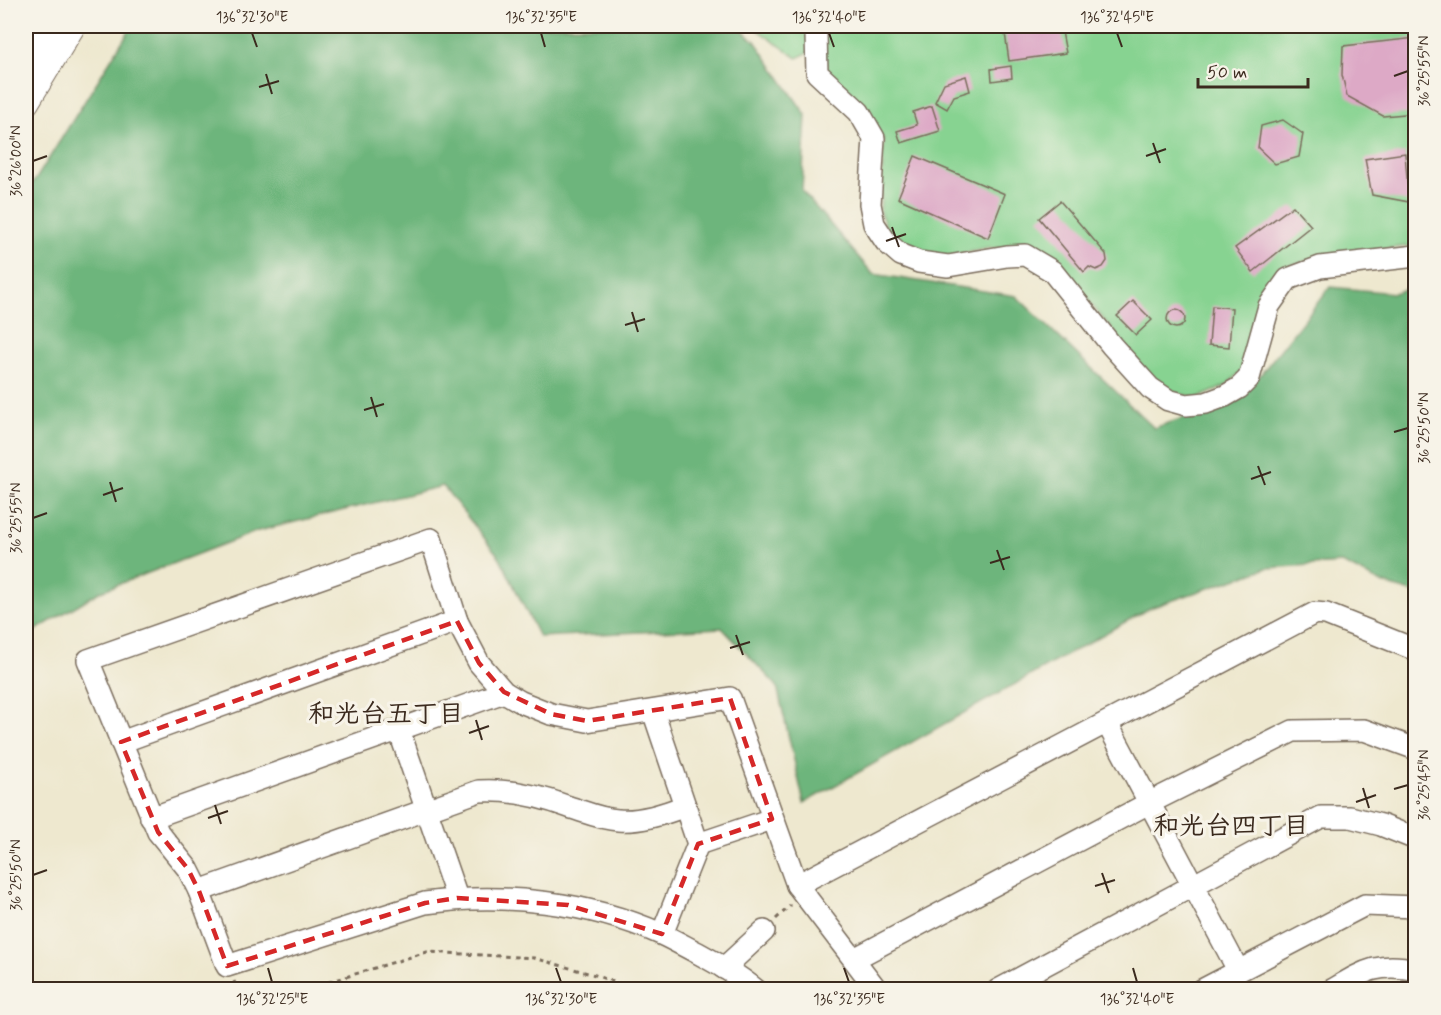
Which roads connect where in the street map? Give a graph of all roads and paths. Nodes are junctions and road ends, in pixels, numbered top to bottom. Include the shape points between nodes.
1 (50, 26) edge
2 (72, 26) edge
3 (816, 34) dead end
4 (26, 66) edge
5 (26, 102) edge
6 (1416, 256) edge
7 (457, 621) junction
8 (1416, 650) edge
9 (504, 692) junction
10 (654, 711) junction
11 (1107, 723) junction
12 (399, 729) junction
13 (121, 742) junction
14 (1416, 749) edge
15 (1149, 803) junction
16 (685, 806) junction
17 (427, 809) junction
18 (151, 818) junction
19 (772, 819) junction
20 (1416, 839) edge
21 (698, 844) junction
22 (1192, 885) junction
23 (800, 889) junction
24 (199, 891) junction
25 (457, 898) junction
26 (1416, 907) edge
27 (764, 931) joint
28 (662, 934) junction
29 (854, 959) junction
30 (724, 968) junction
31 (1239, 970) junction
32 (1416, 970) edge
33 (303, 990) edge
34 (636, 990) edge
35 (756, 990) edge
36 (876, 990) edge
37 (998, 990) edge
38 (1202, 990) edge
39 (1332, 990) edge

1 - 4 main road
2 - 5 main road
3 - 6 street via 817,73 859,112 874,138 870,204 874,224 886,242 901,255 919,262 948,266 1025,255 1052,271 1112,346 1150,388 1168,400 1186,405 1206,403 1239,388 1249,378 1269,306 1288,279 1320,267
7 - 9 street via 479,663
7 - 13 street
7 - 13 street via 432,539 88,660
8 - 11 street via 1315,613
9 - 10 street via 551,714 587,721
9 - 12 street
10 - 16 street
10 - 19 street via 730,698
11 - 15 street
11 - 23 street
12 - 17 street
12 - 18 street
13 - 18 street
14 - 15 street via 1364,730 1293,731
15 - 22 street
15 - 29 street
16 - 17 street via 620,820 585,814 525,793 500,790 479,791
16 - 21 street
17 - 24 street
17 - 25 street
18 - 24 street via 188,868
19 - 21 street
19 - 23 street
20 - 22 street via 1350,817 1321,817
21 - 28 street
22 - 31 street
22 - 37 street
23 - 27 path
23 - 29 street
24 - 25 street via 227,966 425,903
25 - 28 street via 567,905
26 - 31 street via 1365,905
27 - 30 street
28 - 30 street
29 - 36 street
30 - 35 street
31 - 38 street
32 - 39 street via 1398,965 1371,968
33 - 34 path via 428,952 534,958

